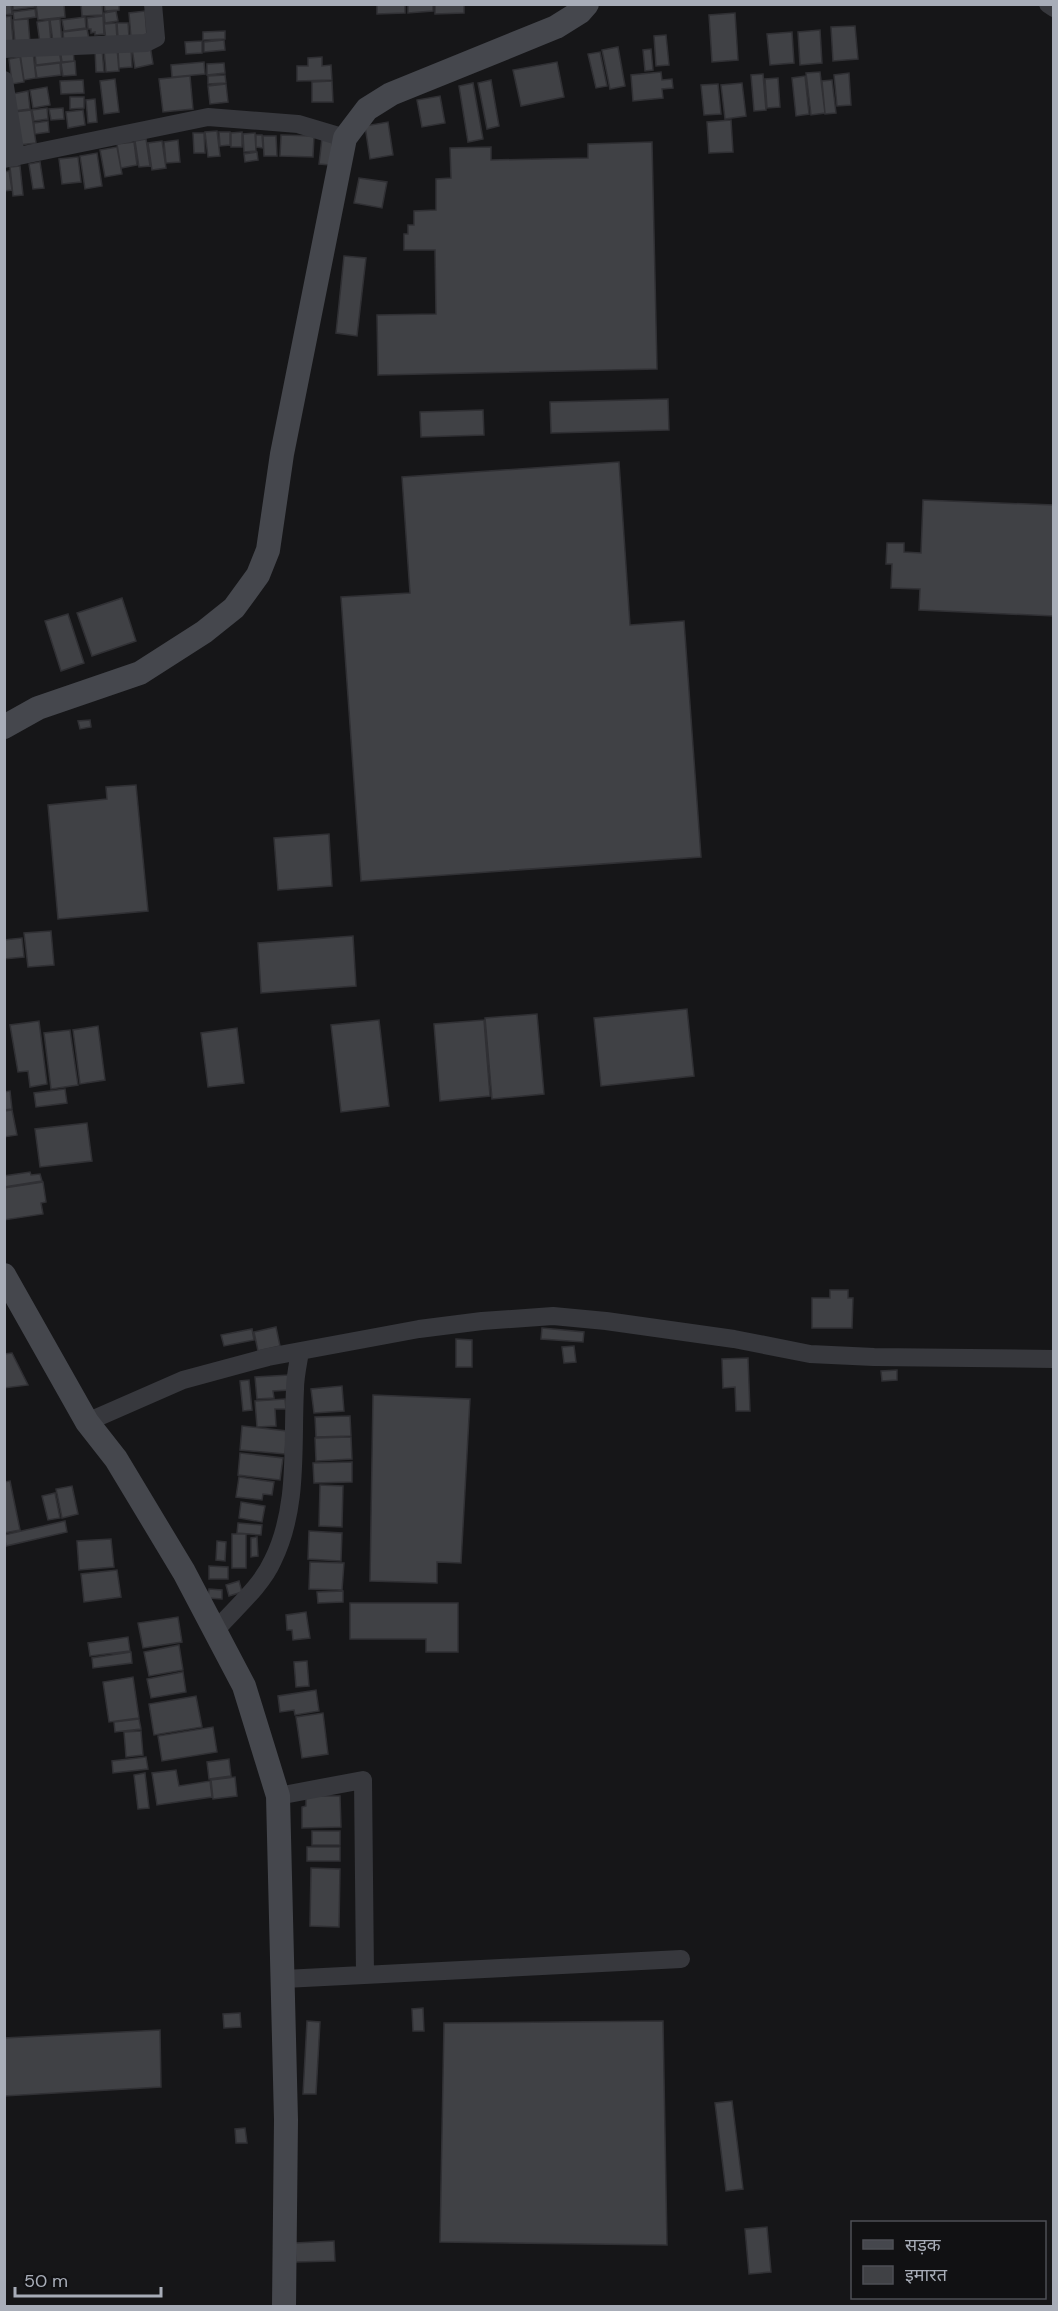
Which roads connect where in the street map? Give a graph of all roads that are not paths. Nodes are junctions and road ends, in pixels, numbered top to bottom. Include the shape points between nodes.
1 (153, 4) edge
2 (587, 4) edge
3 (1048, 4) edge
4 (1053, 8) edge
5 (4, 49) edge
6 (4, 80) edge
7 (345, 138) junction
8 (10, 158) edge
9 (4, 727) edge
10 (4, 1275) edge
11 (300, 1352) junction
12 (1053, 1359) edge
13 (87, 1422) junction
14 (215, 1631) junction
15 (278, 1796) junction
16 (681, 1959) dead end
17 (365, 1975) junction
18 (284, 1979) junction
19 (284, 2307) edge

1 - 5 street via 156,38 146,43
2 - 7 street via 556,27 391,94 367,109
3 - 4 street
6 - 8 street
7 - 8 street via 298,124 208,117
7 - 9 street via 282,454 268,550 258,575 234,608 140,673 38,708
10 - 13 street
11 - 12 street via 419,1329 553,1316 722,1337 810,1354
11 - 13 street via 183,1380
11 - 14 street via 295,1386 294,1484 283,1533 273,1561
13 - 14 street via 116,1459
14 - 15 street via 244,1686
15 - 17 street via 363,1780
15 - 18 street
16 - 17 street
17 - 18 street
18 - 19 street

